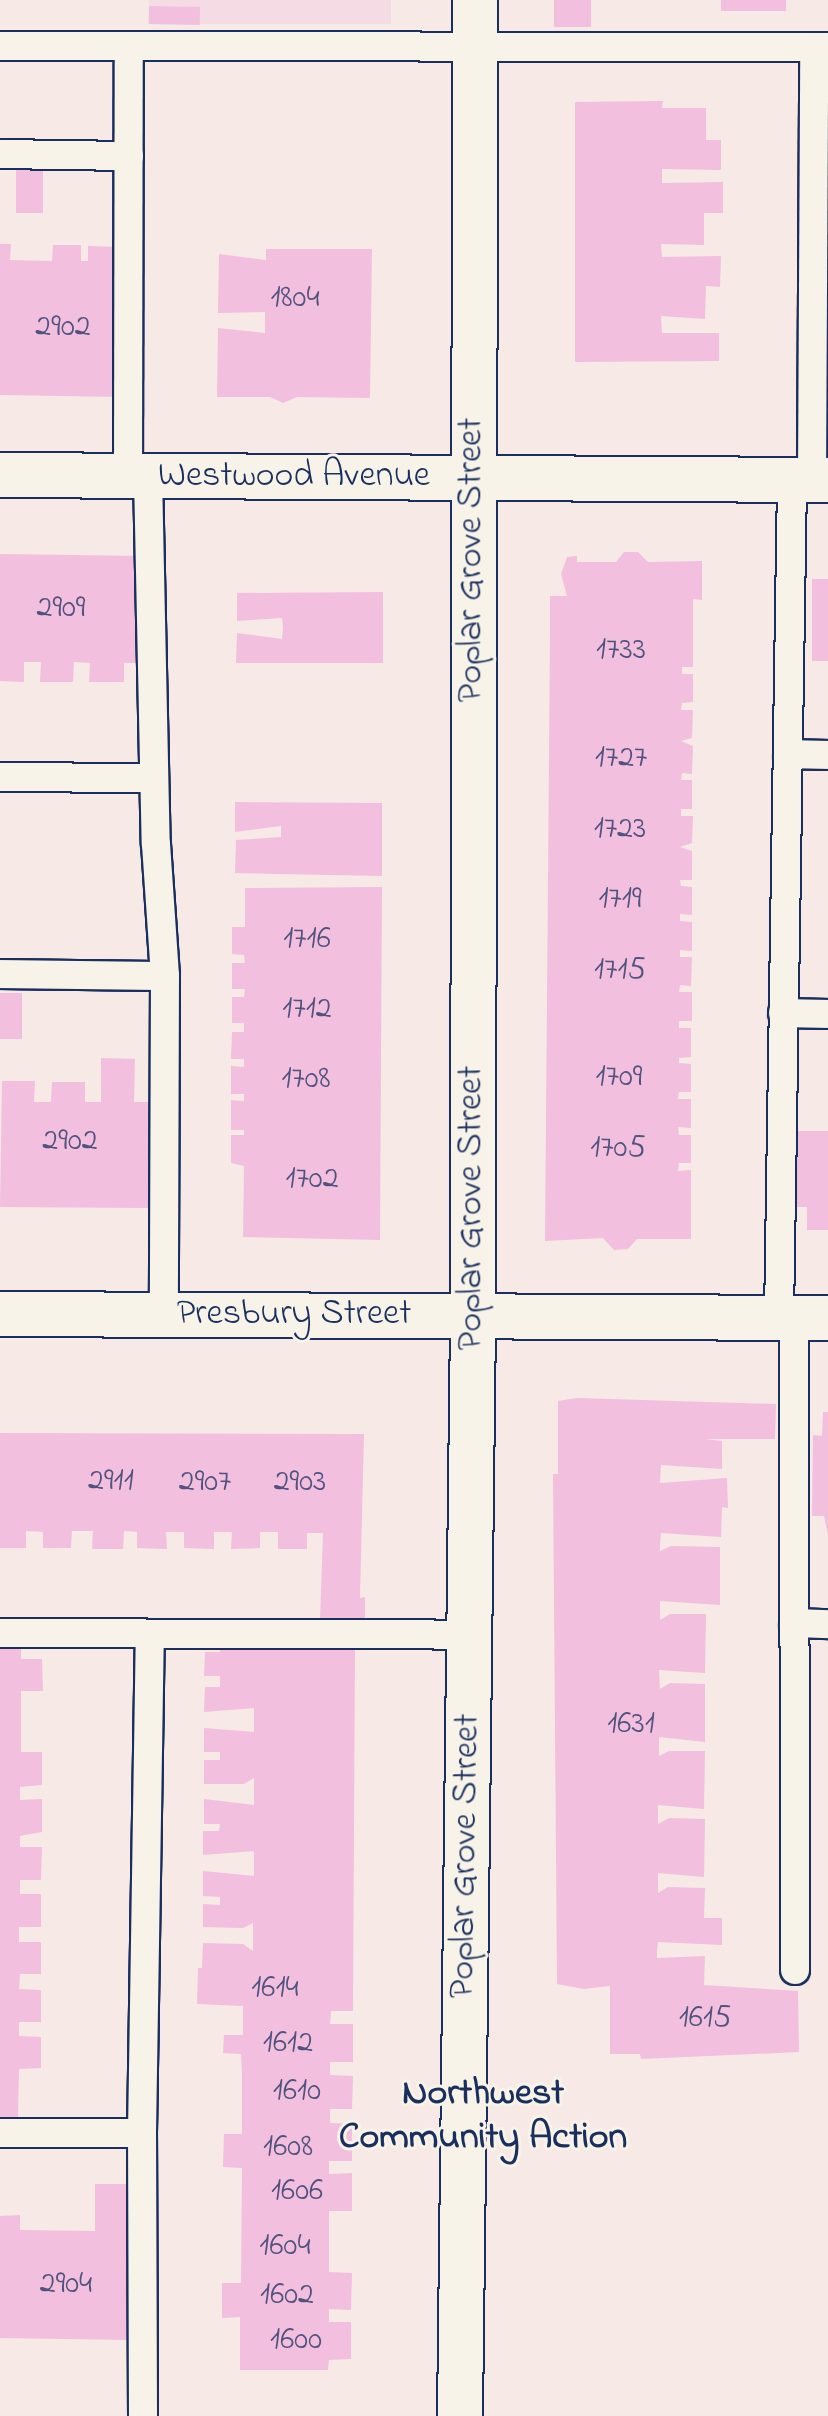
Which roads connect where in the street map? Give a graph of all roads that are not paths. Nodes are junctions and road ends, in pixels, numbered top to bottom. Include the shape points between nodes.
1 (475, 0) edge
2 (0, 46) edge
3 (129, 46) junction
4 (475, 46) junction
5 (821, 47) edge
6 (0, 154) edge
7 (129, 156) junction
8 (0, 475) edge
9 (138, 476) junction
10 (472, 477) junction
11 (811, 480) edge
12 (788, 754) junction
13 (828, 755) edge
14 (0, 777) edge
15 (154, 778) junction
16 (0, 974) edge
17 (165, 976) junction
18 (783, 1013) junction
19 (828, 1014) edge
20 (0, 1314) edge
21 (164, 1315) junction
22 (473, 1316) junction
23 (800, 1318) edge
24 (794, 1623) junction
25 (828, 1624) edge
26 (0, 1633) edge
27 (150, 1634) junction
28 (469, 1635) junction
29 (795, 1970) dead end
30 (0, 2133) edge
31 (142, 2133) junction
32 (143, 2416) edge
33 (460, 2416) edge

1 - 4 street, Poplar Grove Street
2 - 3 lane
3 - 4 lane
3 - 7 lane
4 - 5 lane
4 - 10 street, Poplar Grove Street
5 - 11 lane
6 - 7 lane
7 - 9 lane
8 - 9 street, Westwood Avenue
9 - 10 street, Westwood Avenue
9 - 15 lane
10 - 11 street, Westwood Avenue
10 - 22 street, Poplar Grove Street
11 - 12 lane
12 - 13 lane
12 - 18 lane
14 - 15 lane
15 - 17 lane
16 - 17 lane
17 - 21 lane
18 - 19 lane
18 - 23 lane
20 - 21 street, Presbury Street
21 - 22 street, Presbury Street
22 - 23 street, Presbury Street
22 - 28 street, Poplar Grove Street
23 - 24 lane
24 - 25 lane
24 - 29 lane
26 - 27 lane
27 - 28 lane
27 - 31 lane
28 - 33 street, Poplar Grove Street
30 - 31 lane
31 - 32 lane

